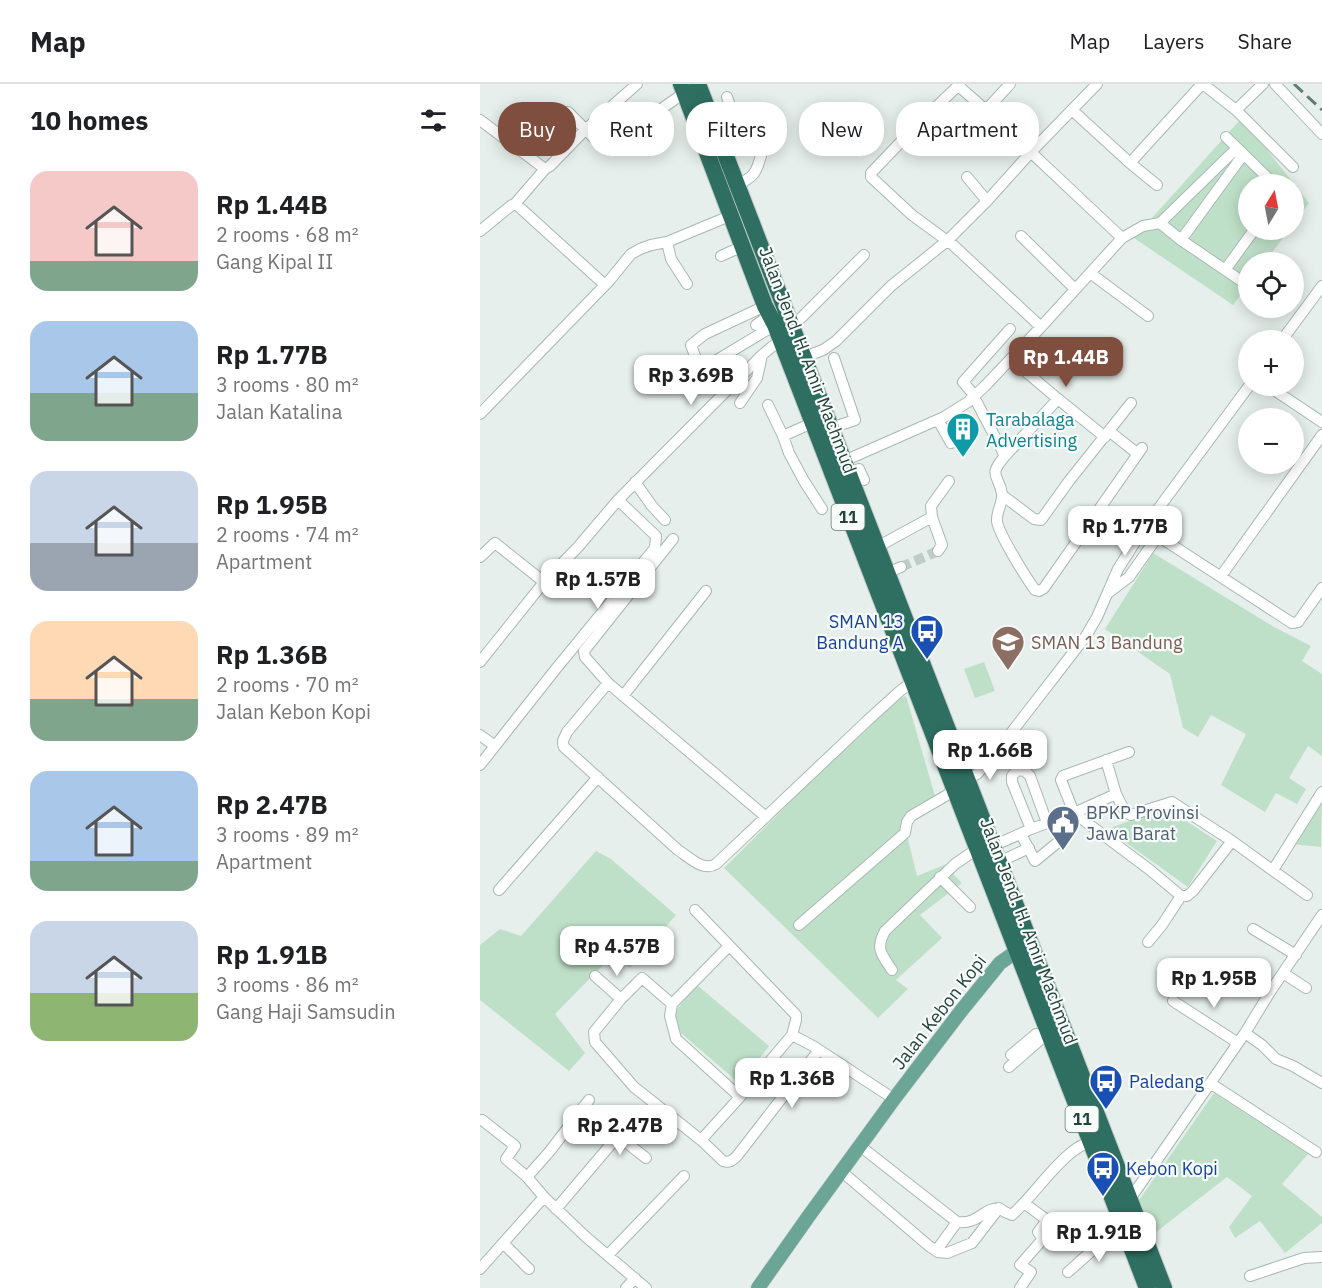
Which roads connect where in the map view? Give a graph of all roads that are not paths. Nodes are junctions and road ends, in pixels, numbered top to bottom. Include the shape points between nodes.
1 (637, 84) edge
2 (1010, 84) edge
3 (1097, 84) edge
4 (1202, 84) edge
5 (1263, 84) edge
6 (1275, 84) edge
7 (958, 85) edge
8 (692, 86) edge
9 (726, 97) dead end
10 (700, 102) edge
11 (728, 102) edge
12 (977, 102) edge
13 (993, 102) edge
14 (1072, 110) junction
15 (1236, 110) junction
16 (480, 120) edge
17 (576, 120) edge
18 (586, 129) junction
19 (1322, 134) edge
20 (1226, 137) dead end
21 (1039, 144) edge
22 (1240, 151) junction
23 (725, 156) edge
24 (761, 156) edge
25 (1027, 156) edge
26 (1035, 156) edge
27 (1130, 163) junction
28 (1293, 167) dead end
29 (546, 169) junction
30 (1264, 174) edge
31 (967, 177) dead end
32 (736, 185) junction
33 (1157, 186) dead end
34 (1197, 187) junction
35 (1211, 199) junction
36 (987, 201) junction
37 (514, 205) junction
38 (732, 215) junction
39 (1160, 223) junction
40 (480, 231) edge
41 (1022, 236) dead end
42 (1122, 238) junction
43 (1181, 240) junction
44 (1247, 240) edge
45 (947, 241) junction
46 (667, 242) junction
47 (743, 246) junction
48 (864, 255) dead end
49 (721, 256) dead end
50 (1225, 270) junction
51 (1089, 273) junction
52 (1238, 279) edge
53 (687, 284) dead end
54 (605, 285) junction
55 (1322, 286) edge
56 (1075, 289) junction
57 (1148, 316) dead end
58 (771, 319) junction
59 (1041, 327) junction
60 (1010, 329) dead end
61 (1289, 330) edge
62 (781, 342) junction
63 (762, 355) junction
64 (695, 356) dead end
65 (1044, 356) dead end
66 (804, 357) junction
67 (834, 358) dead end
68 (1011, 359) junction
69 (717, 360) dead end
70 (1028, 374) junction
71 (974, 396) junction
72 (1242, 396) edge
73 (1283, 396) edge
74 (1058, 399) junction
75 (740, 403) dead end
76 (1131, 403) dead end
77 (768, 405) dead end
78 (480, 414) edge
79 (938, 420) junction
80 (1322, 422) edge
81 (812, 423) junction
82 (831, 428) junction
83 (1107, 434) junction
84 (783, 435) junction
85 (1322, 435) edge
86 (964, 436) dead end
87 (1005, 456) junction
88 (852, 472) junction
89 (635, 482) junction
90 (949, 482) dead end
91 (1002, 495) junction
92 (618, 500) junction
93 (822, 509) dead end
94 (932, 517) junction
95 (665, 520) dead end
96 (1144, 528) junction
97 (1158, 536) junction
98 (673, 539) dead end
99 (870, 550) junction
100 (938, 551) dead end
101 (480, 557) edge
102 (887, 573) junction
103 (1221, 576) junction
104 (544, 582) junction
105 (1322, 588) edge
106 (706, 591) dead end
107 (1108, 594) junction
108 (482, 656) edge
109 (912, 682) junction
110 (608, 683) junction
111 (623, 696) junction
112 (480, 735) edge
113 (495, 746) junction
114 (1129, 752) dead end
115 (1106, 760) junction
116 (480, 765) edge
117 (598, 777) junction
118 (966, 779) junction
119 (954, 791) junction
120 (1322, 792) edge
121 (1116, 794) junction
122 (1074, 813) junction
123 (766, 818) junction
124 (1047, 823) junction
125 (1026, 831) junction
126 (1232, 842) junction
127 (1057, 843) dead end
128 (1029, 848) junction
129 (990, 852) junction
130 (1273, 870) junction
131 (940, 877) junction
132 (499, 890) dead end
133 (1307, 895) dead end
134 (1181, 896) junction
135 (970, 907) dead end
136 (695, 910) dead end
137 (1322, 915) edge
138 (800, 926) dead end
139 (1253, 929) dead end
140 (1317, 932) edge
141 (1148, 942) dead end
142 (729, 946) junction
143 (1024, 948) junction
144 (1296, 955) junction
145 (892, 970) dead end
146 (1283, 973) junction
147 (595, 976) dead end
148 (1306, 988) dead end
149 (621, 999) junction
150 (1173, 1001) dead end
151 (672, 1004) junction
152 (1047, 1030) junction
153 (1245, 1034) junction
154 (792, 1035) junction
155 (1238, 1043) junction
156 (819, 1050) junction
157 (1010, 1061) dead end
158 (1210, 1083) junction
159 (1322, 1083) edge
160 (740, 1097) junction
161 (894, 1099) junction
162 (482, 1120) dead end
163 (618, 1136) junction
164 (701, 1140) junction
165 (1090, 1142) junction
166 (860, 1146) junction
167 (1316, 1152) dead end
168 (645, 1158) dead end
169 (841, 1171) junction
170 (684, 1176) dead end
171 (527, 1177) junction
172 (544, 1197) junction
173 (1130, 1199) junction
174 (1024, 1203) junction
175 (999, 1208) junction
176 (556, 1209) junction
177 (957, 1222) junction
178 (1126, 1234) junction
179 (504, 1244) junction
180 (932, 1249) junction
181 (608, 1255) junction
182 (1322, 1257) edge
183 (480, 1269) edge
184 (529, 1269) dead end
185 (1068, 1272) dead end
186 (1250, 1276) dead end
187 (635, 1278) junction
188 (626, 1288) edge
189 (646, 1288) edge
190 (758, 1288) edge
191 (1020, 1288) edge
192 (1147, 1288) edge
193 (1164, 1288) edge

1 - 18 street
2 - 13 street
3 - 14 street
4 - 15 street
4 - 27 street
5 - 15 street
6 - 19 street
7 - 12 street
7 - 45 street via 870,175 912,215
8 - 10 highway, Jalan Jend. H. Amir Machmud / 11
8 - 18 street via 612,148 604,148
8 - 38 highway, Jalan Jend. H. Amir Machmud / 11
9 - 11 street
14 - 21 street
14 - 27 street
15 - 28 street
16 - 29 street
17 - 18 street
18 - 29 street
20 - 22 street
22 - 30 street
22 - 34 street
22 - 35 street
23 - 32 highway, Jalan Jend. H. Amir Machmud / 11
24 - 32 street via 750,179
25 - 36 street
26 - 42 street
27 - 33 street
29 - 37 street
31 - 36 street
32 - 58 highway, Jalan Jend. H. Amir Machmud / 11
34 - 35 street
34 - 39 street
35 - 43 street
36 - 45 street
37 - 40 street
37 - 54 street
38 - 46 street
38 - 47 highway, Jalan Jend. H. Amir Machmud / 11
39 - 42 street via 1143,226
39 - 43 street
41 - 56 street
42 - 51 street
43 - 50 street
44 - 50 street
45 - 59 street
45 - 66 street via 891,286 836,341
46 - 53 street via 671,259
46 - 54 street via 631,254
47 - 49 street
47 - 58 highway, Jalan Jend. H. Amir Machmud / 11
48 - 58 street via 798,321
50 - 52 street
51 - 56 street
51 - 57 street
54 - 78 street
55 - 61 street
56 - 59 street
58 - 62 highway, Jalan Jend. H. Amir Machmud / 11
58 - 64 street via 705,334 691,345
58 - 66 highway, Jalan Jend. H. Amir Machmud / 11
58 - 69 street
59 - 68 street
60 - 71 street via 963,382
62 - 63 street
62 - 81 highway, Jalan Jend. H. Amir Machmud / 11
63 - 75 street via 757,378
63 - 89 street
65 - 70 street
66 - 82 highway, Jalan Jend. H. Amir Machmud / 11
67 - 82 street via 857,425
68 - 70 street
68 - 71 street
70 - 74 street
71 - 79 street
71 - 87 street
72 - 96 street
73 - 80 street
74 - 83 street
74 - 87 street
76 - 83 street
77 - 84 street
79 - 86 street via 951,443
79 - 88 street
81 - 84 street
81 - 99 highway, Jalan Jend. H. Amir Machmud / 11
82 - 88 highway, Jalan Jend. H. Amir Machmud / 11
83 - 91 street via 1041,520
83 - 91 street via 1140,451 1039,591 1029,583 999,528
84 - 93 street via 804,482
85 - 103 street
87 - 91 street via 995,471
88 - 99 highway, Jalan Jend. H. Amir Machmud / 11
89 - 92 street
89 - 95 street
90 - 94 street via 931,506
92 - 104 street
92 - 113 street via 656,536 656,546
94 - 99 street
94 - 100 street via 942,545
96 - 97 street
96 - 107 street via 1118,569
97 - 103 street
97 - 107 street via 1129,577
98 - 110 street via 584,651
99 - 102 highway, Jalan Jend. H. Amir Machmud / 11
101 - 104 street via 495,543
102 - 109 highway, Jalan Jend. H. Amir Machmud / 11
102 - 118 highway, Jalan Jend. H. Amir Machmud / 11
103 - 105 street via 1293,623 1298,622
104 - 108 street
106 - 111 street
107 - 118 street via 1086,636 994,755 977,774
109 - 119 highway, Jalan Jend. H. Amir Machmud / 11
109 - 123 street
110 - 111 street
110 - 117 street via 567,732 563,744
111 - 123 street
112 - 113 street
113 - 116 street
114 - 115 street
115 - 121 street
115 - 122 street via 1063,776 1061,780
117 - 123 street via 678,850 703,866 716,864
117 - 132 street
118 - 129 highway, Jalan Jend. H. Amir Machmud / 11
119 - 129 highway, Jalan Jend. H. Amir Machmud / 11
119 - 138 street via 911,816 905,833
120 - 130 street
121 - 122 street
121 - 126 street via 1131,814 1173,802
122 - 124 street
122 - 134 street
124 - 125 street
124 - 125 street via 1030,776 1017,770 1012,783
125 - 128 street
125 - 129 street
126 - 130 street
126 - 134 street via 1193,891
127 - 128 street via 1035,861
128 - 129 street
129 - 131 street via 955,864
129 - 143 highway, Jalan Jend. H. Amir Machmud / 11
129 - 143 highway, Jalan Jend. H. Amir Machmud / 11
130 - 133 street
131 - 135 street
131 - 145 street via 880,940 880,952
134 - 141 street
136 - 142 street
137 - 140 street
139 - 144 street
140 - 144 street
142 - 151 street
142 - 154 street via 796,1015
143 - 152 highway, Jalan Jend. H. Amir Machmud / 11
143 - 161 main road, Jalan Kebon Kopi via 1000,963
143 - 173 highway, Jalan Jend. H. Amir Machmud / 11
144 - 146 street
146 - 148 street
146 - 153 street
147 - 149 street
149 - 151 street via 642,978
149 - 164 street via 594,1032 595,1042 634,1087
150 - 155 street
151 - 160 street via 670,1016 676,1039
152 - 157 street
152 - 165 highway, Jalan Jend. H. Amir Machmud / 11
153 - 155 street
153 - 159 street via 1276,1059
154 - 156 street
154 - 160 street
155 - 158 street
156 - 161 street
156 - 164 street via 732,1161 723,1161
158 - 167 street
158 - 173 street
160 - 164 street
161 - 166 main road, Jalan Kebon Kopi
162 - 171 street via 515,1146 506,1159
163 - 168 street
163 - 171 street via 586,1104
163 - 176 street
165 - 174 street via 1073,1150
165 - 178 highway, Jalan Jend. H. Amir Machmud / 11
166 - 169 main road, Jalan Kebon Kopi
166 - 177 street
169 - 180 street
169 - 190 main road, Jalan Kebon Kopi
170 - 181 street
171 - 172 street
172 - 176 street
172 - 179 street
173 - 193 highway, Jalan Jend. H. Amir Machmud / 11
174 - 175 street via 1012,1215
174 - 191 street via 1047,1220 1038,1232 1043,1239 1020,1264 1031,1272
175 - 177 street via 965,1223
175 - 180 street via 972,1243 947,1253
176 - 181 street
177 - 180 street
178 - 185 street via 1095,1248
178 - 192 highway, Jalan Jend. H. Amir Machmud / 11
179 - 183 street
179 - 184 street
181 - 187 street
182 - 186 street
187 - 188 street
187 - 189 street

